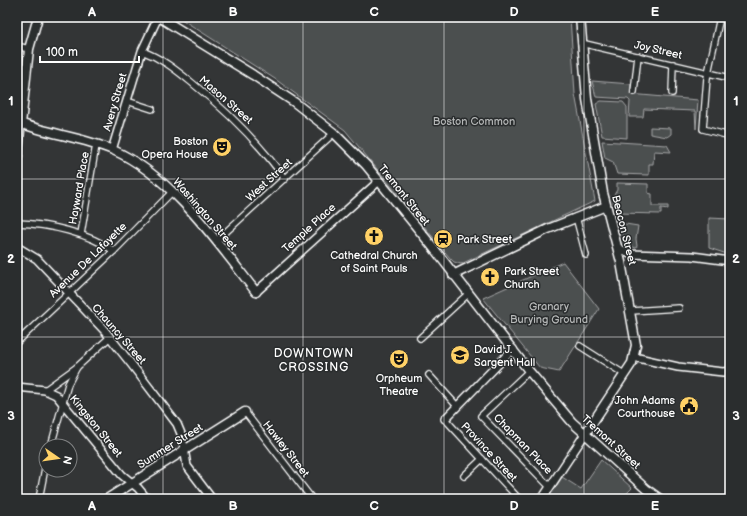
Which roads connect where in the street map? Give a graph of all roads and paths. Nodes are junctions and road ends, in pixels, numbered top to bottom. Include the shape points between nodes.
1 (38, 17) edge
2 (159, 17) edge
3 (580, 17) edge
4 (720, 17) edge
5 (581, 43) junction
6 (17, 46) edge
7 (29, 49) junction
8 (142, 51) junction
9 (638, 56) junction
10 (674, 64) junction
11 (708, 73) junction
12 (730, 78) edge
13 (634, 92) dead end
14 (672, 93) dead end
15 (127, 101) junction
16 (152, 109) dead end
17 (19, 123) edge
18 (334, 133) junction
19 (730, 136) edge
20 (96, 145) junction
21 (112, 150) junction
22 (17, 170) edge
23 (285, 179) junction
24 (379, 181) junction
25 (172, 192) junction
26 (606, 206) junction
27 (576, 217) junction
28 (17, 222) edge
29 (80, 234) junction
30 (216, 241) junction
31 (17, 247) edge
32 (618, 248) junction
33 (114, 251) junction
34 (586, 255) dead end
35 (730, 261) edge
36 (453, 274) junction
37 (256, 292) joint
38 (68, 293) junction
39 (468, 294) junction
40 (679, 308) dead end
41 (631, 311) junction
42 (110, 337) junction
43 (420, 338) dead end
44 (17, 342) edge
45 (580, 346) dead end
46 (513, 349) junction
47 (634, 357) junction
48 (77, 367) junction
49 (529, 370) junction
50 (730, 371) edge
51 (624, 374) junction
52 (429, 375) dead end
53 (17, 387) edge
54 (45, 390) junction
55 (62, 402) junction
56 (457, 406) junction
57 (245, 412) joint
58 (445, 419) joint
59 (585, 434) junction
60 (53, 438) edge
61 (184, 450) junction
62 (482, 459) junction
63 (464, 476) dead end
64 (43, 478) edge
65 (131, 483) junction
66 (550, 487) junction
67 (39, 499) edge
68 (106, 499) edge
69 (148, 499) edge
70 (212, 499) edge
71 (312, 499) edge
72 (519, 499) edge
73 (542, 499) edge
74 (660, 499) edge

1 - 7 main road
2 - 8 main road, Avery Street
2 - 18 main road, Tremont Street via 222,54 294,102
3 - 5 main road, Beacon Street
4 - 11 street
5 - 9 street, Joy Street
5 - 26 main road, Beacon Street via 584,85
6 - 7 street
7 - 17 main road
8 - 15 main road, Avery Street
8 - 23 street, Mason Street via 165,62 218,104 250,135
9 - 10 street, Joy Street
9 - 13 street
10 - 11 street, Joy Street
10 - 14 street
11 - 12 street, Joy Street
11 - 19 street via 703,129
15 - 16 street
15 - 21 main road, Avery Street
17 - 20 main road, Washington Street
17 - 22 main road
18 - 23 street, West Street
18 - 24 main road, Tremont Street
20 - 21 main road, Washington Street
20 - 29 street, Hayward Place
21 - 25 main road, Washington Street via 142,166
23 - 30 street, West Street
24 - 36 main road, Tremont Street
24 - 37 main road, Temple Place
25 - 30 main road, Washington Street
25 - 33 street, Avenue De Lafayette
26 - 27 main road
26 - 32 main road, Beacon Street
27 - 34 street
27 - 36 main road
28 - 29 street
29 - 33 street via 99,241
30 - 37 main road, Washington Street
31 - 38 main road, Chauncy Street via 37,259
32 - 35 main road via 630,254
32 - 41 main road, Beacon Street
33 - 38 street, Avenue De Lafayette
36 - 39 main road, Tremont Street
38 - 42 main road, Chauncy Street
38 - 44 street, Avenue De Lafayette
39 - 43 street
39 - 46 main road, Tremont Street
40 - 41 street
41 - 47 main road, Beacon Street via 636,338
42 - 48 street
42 - 61 main road, Chauncy Street via 177,424
45 - 51 street
46 - 49 main road, Tremont Street
46 - 56 main road
47 - 50 main road via 678,367
47 - 51 main road, Beacon Street
48 - 54 street
48 - 55 street
49 - 59 main road, Tremont Street
49 - 66 street, Chapman Place via 481,416
51 - 59 main road, Beacon Street
52 - 56 street
53 - 54 main road, Kingston Street
54 - 55 main road, Kingston Street via 56,395
55 - 60 street
55 - 65 main road, Kingston Street
56 - 58 main road
57 - 61 main road, Summer Street
57 - 71 street, Hawley Street
58 - 62 street, Province Street
59 - 66 main road
59 - 74 main road, Tremont Street
61 - 65 main road, Summer Street
61 - 70 main road, Chauncy Street via 188,470
62 - 63 street
62 - 72 street, Province Street
64 - 67 street
65 - 68 main road, Summer Street
65 - 69 main road, Kingston Street
66 - 73 main road

